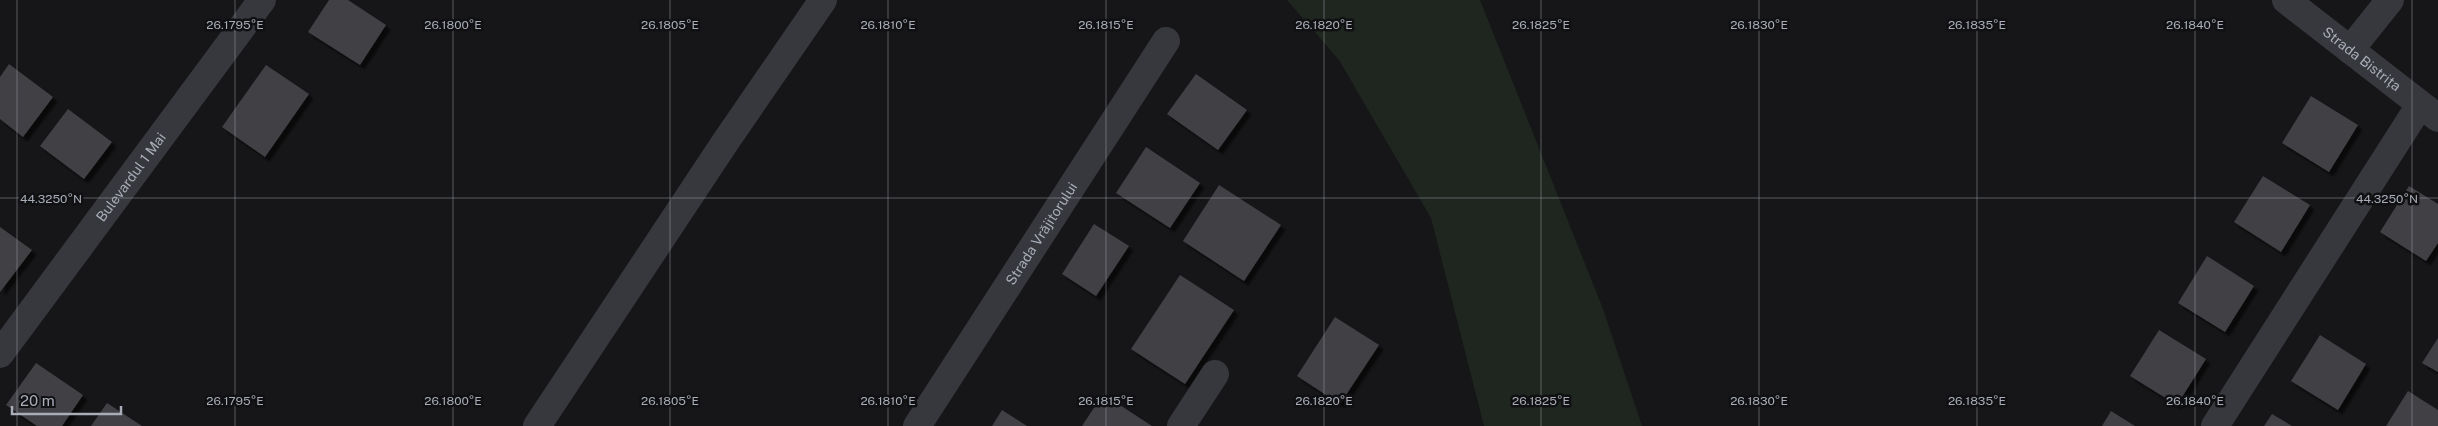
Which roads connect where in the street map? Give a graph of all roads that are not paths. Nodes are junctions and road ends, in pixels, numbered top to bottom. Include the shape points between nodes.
1 (262, 0) edge
2 (823, 0) edge
3 (2286, 0) edge
4 (2390, 0) edge
5 (1166, 41) dead end
6 (2350, 50) junction
7 (2429, 111) edge
8 (0, 354) edge
9 (1215, 374) dead end
10 (537, 426) edge
11 (917, 426) edge
12 (1181, 426) edge
13 (2215, 426) edge

1 - 8 street, Bulevardul 1 Mai
2 - 10 street
3 - 6 street, Strada Bistrița
4 - 6 street
5 - 11 street, Strada Vrăjitorului
6 - 7 street, Strada Bistrița
7 - 13 street
9 - 12 street

